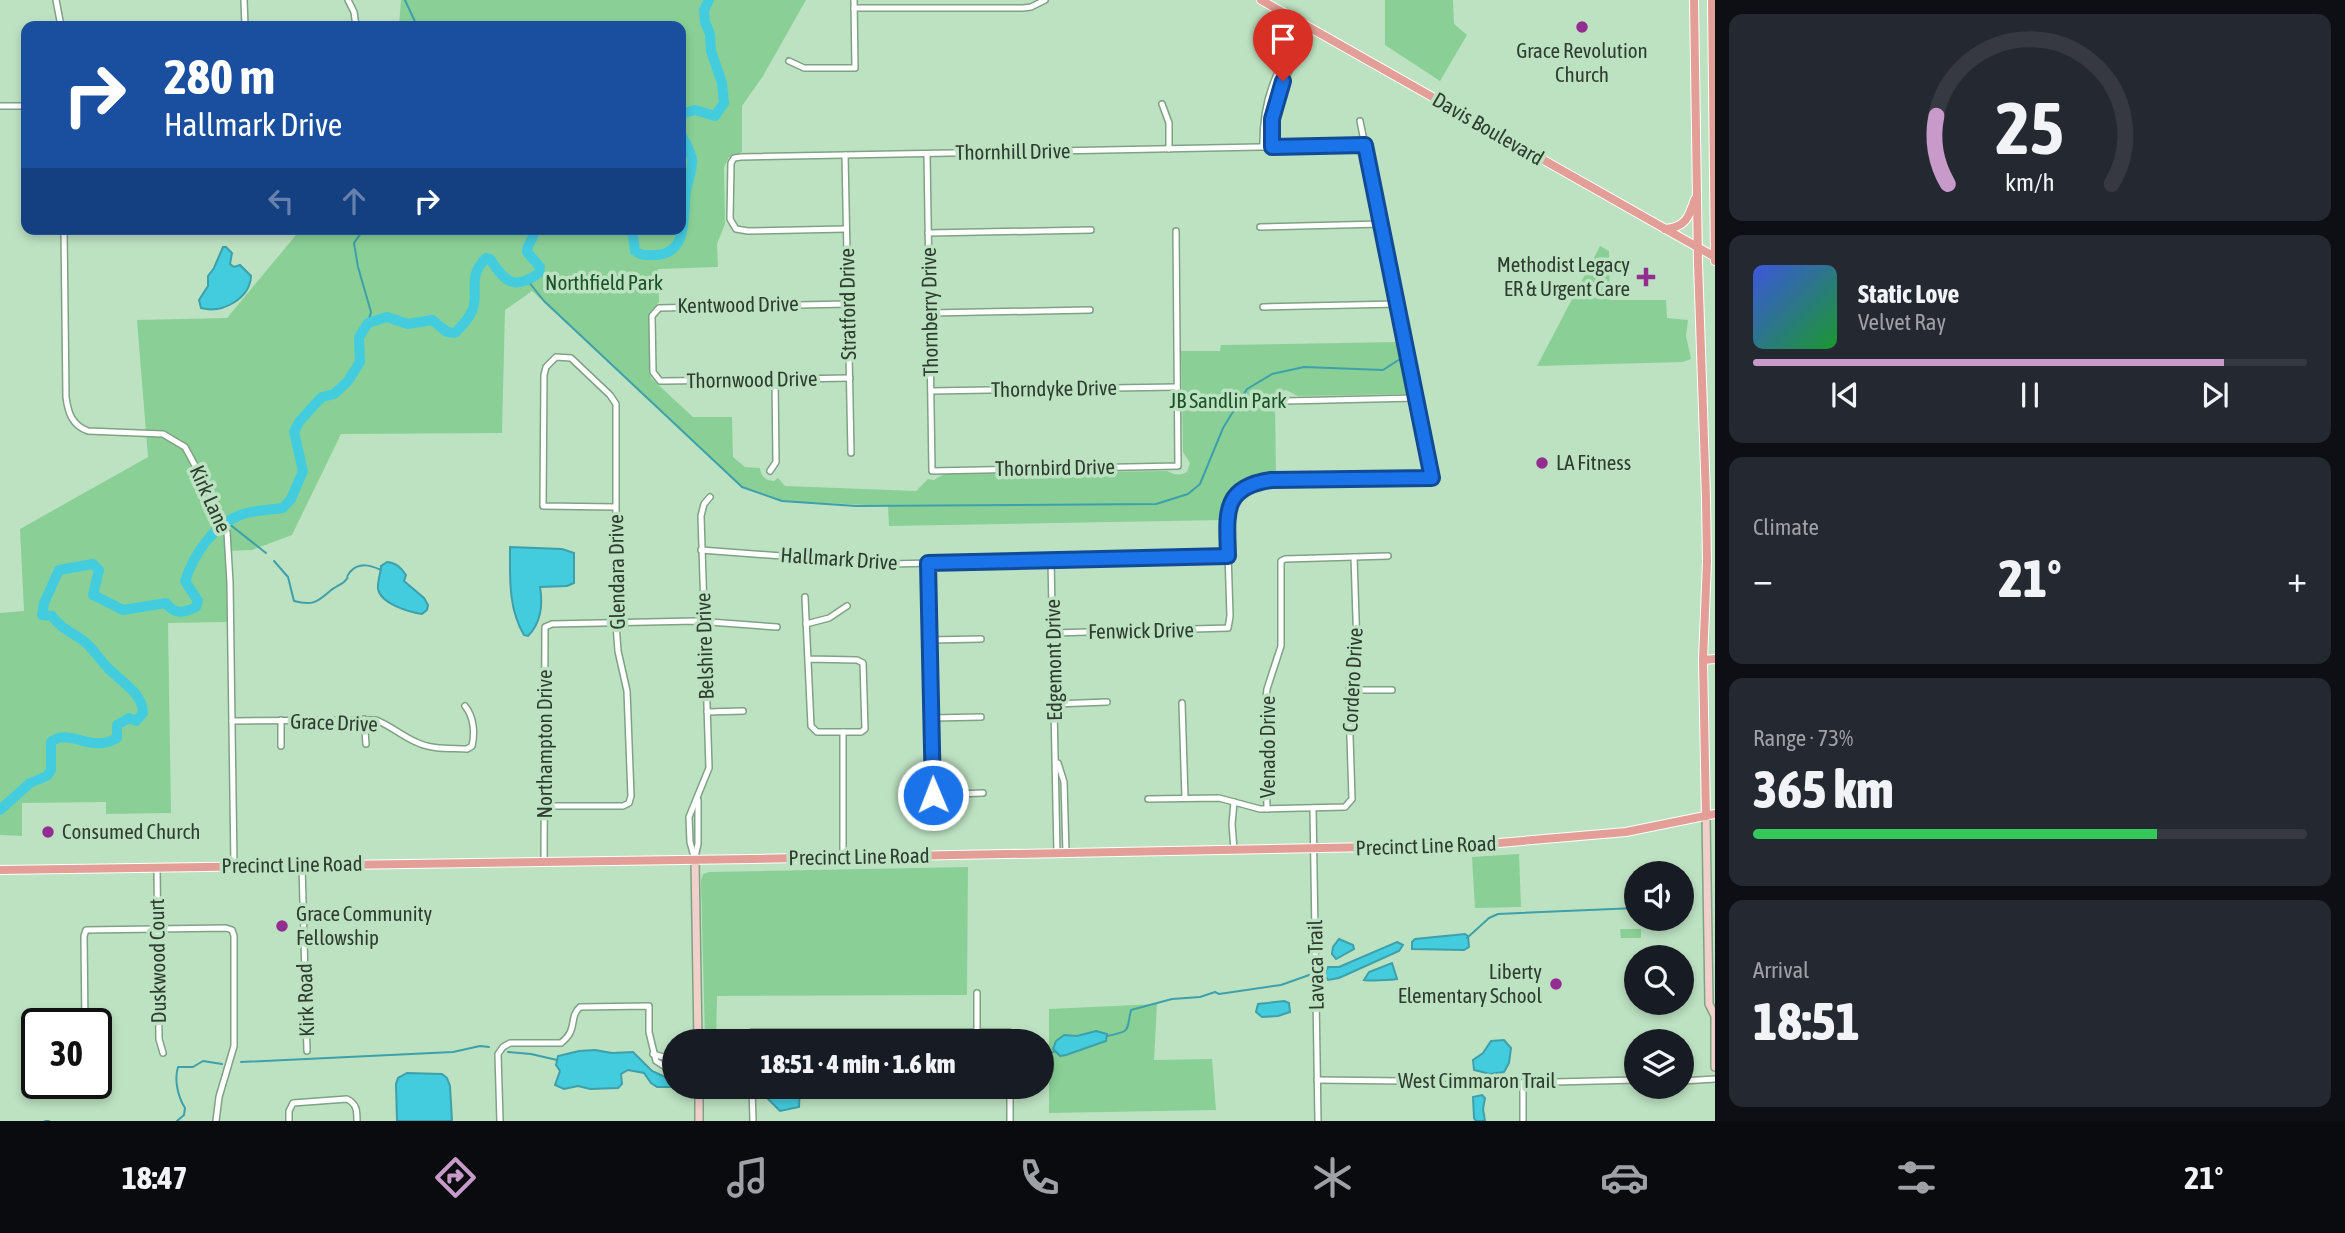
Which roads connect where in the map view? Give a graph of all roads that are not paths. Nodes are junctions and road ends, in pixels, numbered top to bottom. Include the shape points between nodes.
1 (56, 0) edge
2 (244, 0) edge
3 (348, 0) edge
4 (854, 0) edge
5 (1045, 0) edge
6 (1261, 0) edge
7 (1694, 0) edge
8 (1712, 0) edge
9 (854, 8) junction
10 (60, 21) edge
11 (245, 21) edge
12 (355, 21) edge
13 (1307, 26) junction
14 (789, 61) dead end
15 (1162, 104) dead end
16 (0, 106) edge
17 (21, 106) edge
18 (1360, 121) dead end
19 (1365, 145) junction
20 (1262, 147) junction
21 (1272, 147) junction
22 (1169, 149) junction
23 (927, 154) junction
24 (845, 155) junction
25 (1698, 190) junction
26 (1381, 224) junction
27 (1260, 228) dead end
28 (846, 229) junction
29 (1664, 229) junction
30 (1091, 230) dead end
31 (1175, 230) dead end
32 (929, 233) junction
33 (64, 235) edge
34 (1698, 247) junction
35 (1715, 258) edge
36 (848, 304) junction
37 (1397, 304) junction
38 (1263, 307) dead end
39 (1090, 310) dead end
40 (930, 313) junction
41 (656, 377) joint
42 (850, 378) junction
43 (775, 379) junction
44 (1177, 387) junction
45 (931, 391) junction
46 (1416, 398) junction
47 (1285, 401) dead end
48 (851, 453) dead end
49 (770, 471) dead end
50 (932, 471) joint
51 (710, 496) dead end
52 (616, 507) junction
53 (1711, 507) edge
54 (701, 550) junction
55 (1228, 556) junction
56 (1354, 556) junction
57 (1388, 556) dead end
58 (1051, 560) junction
59 (928, 563) junction
60 (805, 597) dead end
61 (848, 606) dead end
62 (704, 622) junction
63 (616, 624) junction
64 (806, 624) junction
65 (777, 627) dead end
66 (1054, 633) junction
67 (981, 639) dead end
68 (930, 640) junction
69 (809, 659) junction
70 (1715, 659) edge
71 (1703, 660) junction
72 (1349, 690) junction
73 (1392, 690) dead end
74 (1107, 702) dead end
75 (1182, 703) dead end
76 (1055, 704) junction
77 (465, 706) dead end
78 (743, 711) dead end
79 (707, 712) junction
80 (981, 717) dead end
81 (932, 718) junction
82 (364, 719) junction
83 (232, 720) junction
84 (281, 720) junction
85 (843, 732) junction
86 (366, 744) dead end
87 (281, 746) dead end
88 (983, 793) dead end
89 (1185, 798) junction
90 (1148, 799) dead end
91 (1234, 802) junction
92 (545, 806) junction
93 (1313, 808) junction
94 (1267, 809) junction
95 (1710, 815) edge
96 (1314, 849) junction
97 (1234, 850) junction
98 (1062, 854) junction
99 (843, 858) junction
100 (695, 860) junction
101 (544, 862) junction
102 (302, 865) junction
103 (234, 866) junction
104 (157, 867) junction
105 (0, 870) edge
106 (1712, 901) edge
107 (158, 928) junction
108 (977, 993) dead end
109 (85, 1008) edge
110 (1715, 1013) edge
111 (698, 1029) edge
112 (977, 1029) edge
113 (307, 1051) dead end
114 (163, 1053) dead end
115 (653, 1054) junction
116 (662, 1057) edge
117 (662, 1065) edge
118 (1715, 1068) edge
119 (1715, 1079) edge
120 (1317, 1080) junction
121 (1624, 1080) edge
122 (1694, 1080) edge
123 (1523, 1083) junction
124 (699, 1099) edge
125 (752, 1099) edge
126 (1010, 1099) edge
127 (216, 1121) edge
128 (289, 1121) edge
129 (357, 1121) edge
130 (500, 1121) edge
131 (699, 1121) edge
132 (753, 1121) edge
133 (1010, 1121) edge
134 (1318, 1121) edge
135 (1524, 1121) edge

1 - 10 street
2 - 11 street
3 - 12 street
4 - 9 street
5 - 9 street via 1023,8
6 - 13 main road, Davis Boulevard
7 - 25 main road
8 - 35 main road
9 - 14 street via 855,68 804,68
13 - 20 street via 1271,87
13 - 21 street via 1278,93
13 - 29 main road, Davis Boulevard
15 - 22 street via 1169,123
16 - 17 street
18 - 19 street
19 - 21 street, Thornhill Drive
19 - 26 street
20 - 21 street, Thornhill Drive
20 - 22 street, Thornhill Drive
22 - 23 street, Thornhill Drive
23 - 24 street, Thornhill Drive
23 - 32 street, Thornberry Drive
24 - 28 street, Stratford Drive
24 - 28 street, Thornhill Drive via 734,159 729,169 730,219 736,229
25 - 29 main road via 1689,218
25 - 34 main road
26 - 27 street
26 - 37 street
28 - 36 street, Stratford Drive
29 - 34 main road, Davis Boulevard
30 - 32 street
31 - 44 street
32 - 40 street, Thornberry Drive
33 - 83 street, Kirk Lane via 65,397 71,417 88,431 171,437 189,452 227,532
34 - 35 main road, Davis Boulevard
34 - 53 main road
36 - 41 street, Kentwood Drive via 659,308 652,316
36 - 42 street, Stratford Drive
37 - 38 street
37 - 46 street
39 - 40 street
40 - 45 street, Thornberry Drive
41 - 43 street, Thornwood Drive via 660,381
42 - 43 street, Thornwood Drive
42 - 48 street, Stratford Drive
43 - 49 street via 776,462
44 - 45 street, Thorndyke Drive
44 - 50 street, Thornbird Drive via 1178,466
45 - 50 street, Thornberry Drive
46 - 47 street
46 - 55 street via 1432,478 1253,483 1241,488 1229,508
51 - 54 street, Belshire Drive via 702,510
52 - 52 street, Glendara Drive via 616,404 576,363 566,356 555,357 544,375 543,506
52 - 63 street, Glendara Drive
53 - 71 main road
54 - 59 street, Hallmark Drive
54 - 62 street, Belshire Drive
55 - 58 street, Hallmark Drive
55 - 66 street, Fenwick Drive via 1228,628
56 - 57 street
56 - 72 street, Cordero Drive via 1357,649
56 - 94 street, Venado Drive via 1281,561 1281,646 1265,708
58 - 59 street, Hallmark Drive
58 - 66 street, Edgemont Drive
59 - 68 street
60 - 64 street
61 - 64 street via 829,618
62 - 63 street
62 - 65 street
62 - 79 street, Belshire Drive
63 - 92 street, Northampton Drive via 545,627
63 - 92 street, Glendara Drive via 627,691 629,803
64 - 69 street
66 - 76 street, Edgemont Drive
67 - 68 street
68 - 81 street
69 - 85 street via 811,726 817,732
69 - 85 street via 863,663 865,729
70 - 71 main road
71 - 95 main road
72 - 73 street
72 - 93 street, Cordero Drive via 1352,799 1345,807
74 - 76 street
75 - 89 street
76 - 98 street, Edgemont Drive via 1056,760 1064,782
77 - 82 street, Grace Drive via 472,715 473,740 467,749 429,747 389,725
78 - 79 street
79 - 100 street, Belshire Drive via 709,768 698,797
80 - 81 street
81 - 88 street via 933,795
82 - 84 street, Grace Drive
82 - 86 street
83 - 84 street, Grace Drive
83 - 103 street, Kirk Lane
84 - 87 street
85 - 99 street
89 - 90 street
89 - 91 street
91 - 94 street
91 - 97 street
92 - 101 street, Northampton Drive
93 - 94 street
93 - 96 street, Lavaca Trail
95 - 96 main road, Precinct Line Road via 1626,832 1535,841
95 - 106 main road
96 - 97 main road, Precinct Line Road
96 - 120 street, Lavaca Trail
97 - 98 main road, Precinct Line Road
98 - 99 main road, Precinct Line Road
99 - 100 main road, Precinct Line Road
100 - 101 main road, Precinct Line Road
100 - 111 main road
101 - 102 main road, Precinct Line Road
102 - 103 main road, Precinct Line Road
102 - 113 street, Kirk Road
103 - 104 main road, Precinct Line Road
104 - 105 main road, Precinct Line Road
104 - 107 street, Duskwood Court
106 - 110 main road via 1709,1004
107 - 109 street via 86,930
107 - 114 street, Duskwood Court
107 - 127 street via 226,928 234,936 234,1046
108 - 112 street
110 - 118 main road
115 - 116 street
115 - 117 street
115 - 130 street via 649,1006 580,1007 573,1032 561,1043 510,1043 498,1054
119 - 122 street
120 - 123 street, West Cimmaron Trail
120 - 134 street, Lavaca Trail
121 - 123 street, West Cimmaron Trail
123 - 135 street
124 - 131 main road
125 - 132 street
126 - 133 street
128 - 129 street via 293,1103 346,1099 357,1109

